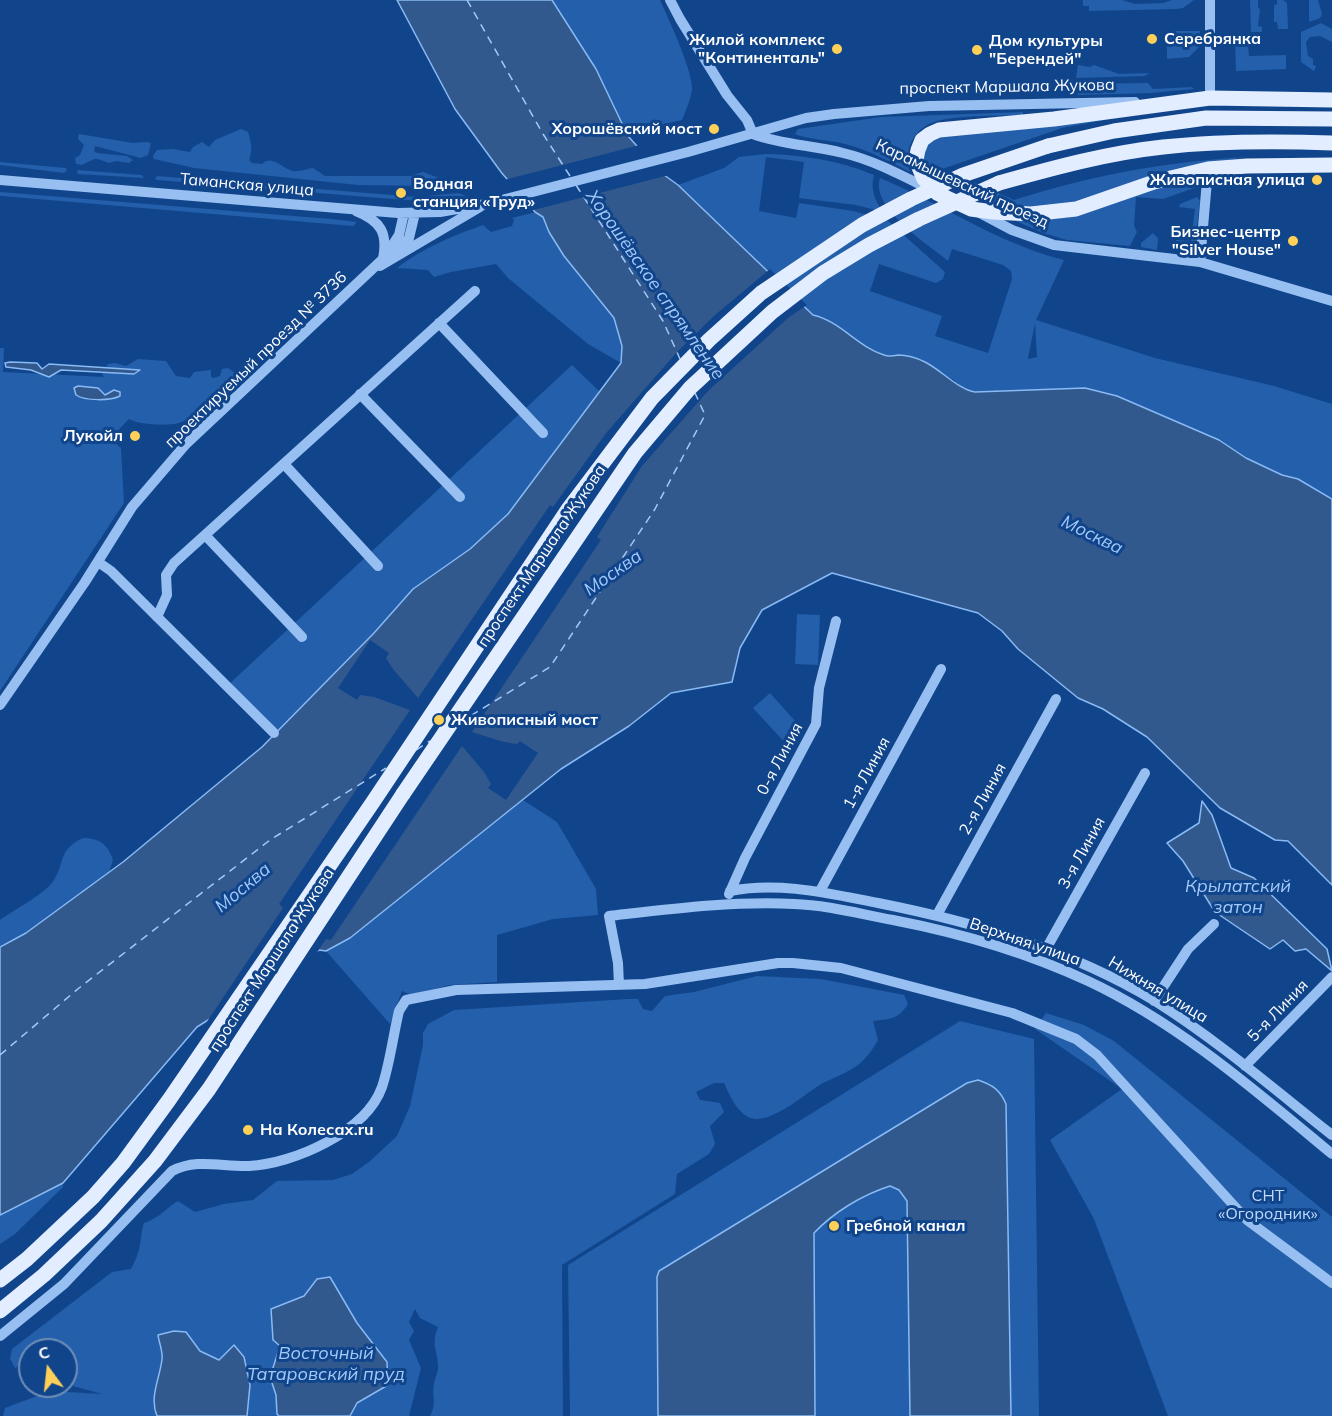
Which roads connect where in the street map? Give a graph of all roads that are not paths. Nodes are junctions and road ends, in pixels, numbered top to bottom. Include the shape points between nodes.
1 (670, 0) edge
2 (1209, 0) edge
3 (1210, 98) junction
4 (1332, 100) edge
5 (1169, 102) junction
6 (1332, 119) edge
7 (753, 134) junction
8 (1332, 143) edge
9 (1332, 165) edge
10 (1208, 169) junction
11 (0, 180) edge
12 (937, 193) junction
13 (488, 203) junction
14 (349, 209) junction
15 (971, 209) junction
16 (410, 213) junction
17 (384, 260) junction
18 (1200, 262) junction
19 (476, 291) dead end
20 (1332, 300) edge
21 (439, 323) junction
22 (360, 394) junction
23 (543, 433) dead end
24 (284, 464) junction
25 (460, 497) dead end
26 (205, 536) junction
27 (98, 562) junction
28 (378, 566) dead end
29 (157, 617) junction
30 (836, 621) dead end
31 (302, 638) dead end
32 (941, 669) dead end
33 (1056, 699) dead end
34 (0, 705) edge
35 (274, 733) dead end
36 (1145, 773) dead end
37 (730, 891) junction
38 (820, 891) junction
39 (727, 903) junction
40 (937, 915) junction
41 (1214, 924) dead end
42 (1046, 948) junction
43 (1332, 977) edge
44 (620, 985) junction
45 (1154, 1001) junction
46 (1245, 1066) junction
47 (1332, 1135) edge
48 (1332, 1154) edge
49 (0, 1280) edge
50 (1332, 1283) edge
51 (0, 1311) edge
52 (0, 1336) edge

1 - 7 street
2 - 3 street
3 - 4 main road, проспект Маршала Жукова
3 - 5 main road, проспект Маршала Жукова
5 - 7 street, проспект Маршала Жукова via 881,109 806,118
5 - 12 main road via 939,130 922,140 916,160
6 - 49 main road, проспект Маршала Жукова, bridge via 1206,118 1114,131 1048,146 963,175 911,199 862,225 761,293 652,398 569,508 156,1118 93,1197
7 - 12 street, Карамышевский проезд via 770,141 859,158
7 - 13 street, проспект Маршала Жукова
8 - 51 main road, проспект Маршала Жукова, bridge via 1162,147 1055,167 999,183 869,245 823,273 772,312 705,374 635,453 209,1089 155,1161 101,1221
9 - 10 main road
10 - 15 main road via 1062,212 1016,214
10 - 18 street
11 - 14 street, Таманская улица
12 - 15 main road, Карамышевский проезд
13 - 16 street, Таманская улица
13 - 17 street, проектируемый проезд № 3736
14 - 16 street, Таманская улица
14 - 17 street via 381,227 386,242
15 - 18 street, Карамышевский проезд via 1041,242
16 - 17 street
17 - 27 street, проектируемый проезд № 3736 via 186,444 132,507
18 - 20 street, Карамышевский проезд
19 - 21 street
21 - 22 street
21 - 23 street
22 - 24 street
22 - 25 street
24 - 26 street
24 - 28 street
26 - 29 street via 167,571 167,595
26 - 31 street
27 - 29 street
27 - 34 street, проектируемый проезд № 3736
29 - 35 street
30 - 37 street, 0-я Линия via 819,688 816,724
32 - 38 street, 1-я Линия
33 - 40 street, 2-я Линия
36 - 42 street, 3-я Линия
37 - 38 street, Нижняя улица
37 - 39 street, 0-я Линия
38 - 40 street, Нижняя улица
39 - 44 street, Верхняя улица via 609,916
39 - 48 street, Верхняя улица via 819,906 932,928 1041,960 1147,1013
40 - 42 street, Нижняя улица
41 - 45 street via 1188,949
42 - 45 street, Нижняя улица
43 - 46 street, 5-я Линия
44 - 50 street via 778,963 841,968 1012,1013 1076,1039 1097,1055 1247,1220
44 - 52 street via 456,990 406,1000 399,1011 381,1087 361,1117 314,1150 290,1158 249,1166 188,1164 172,1171 64,1284
45 - 46 street, Нижняя улица
46 - 47 street, Нижняя улица

